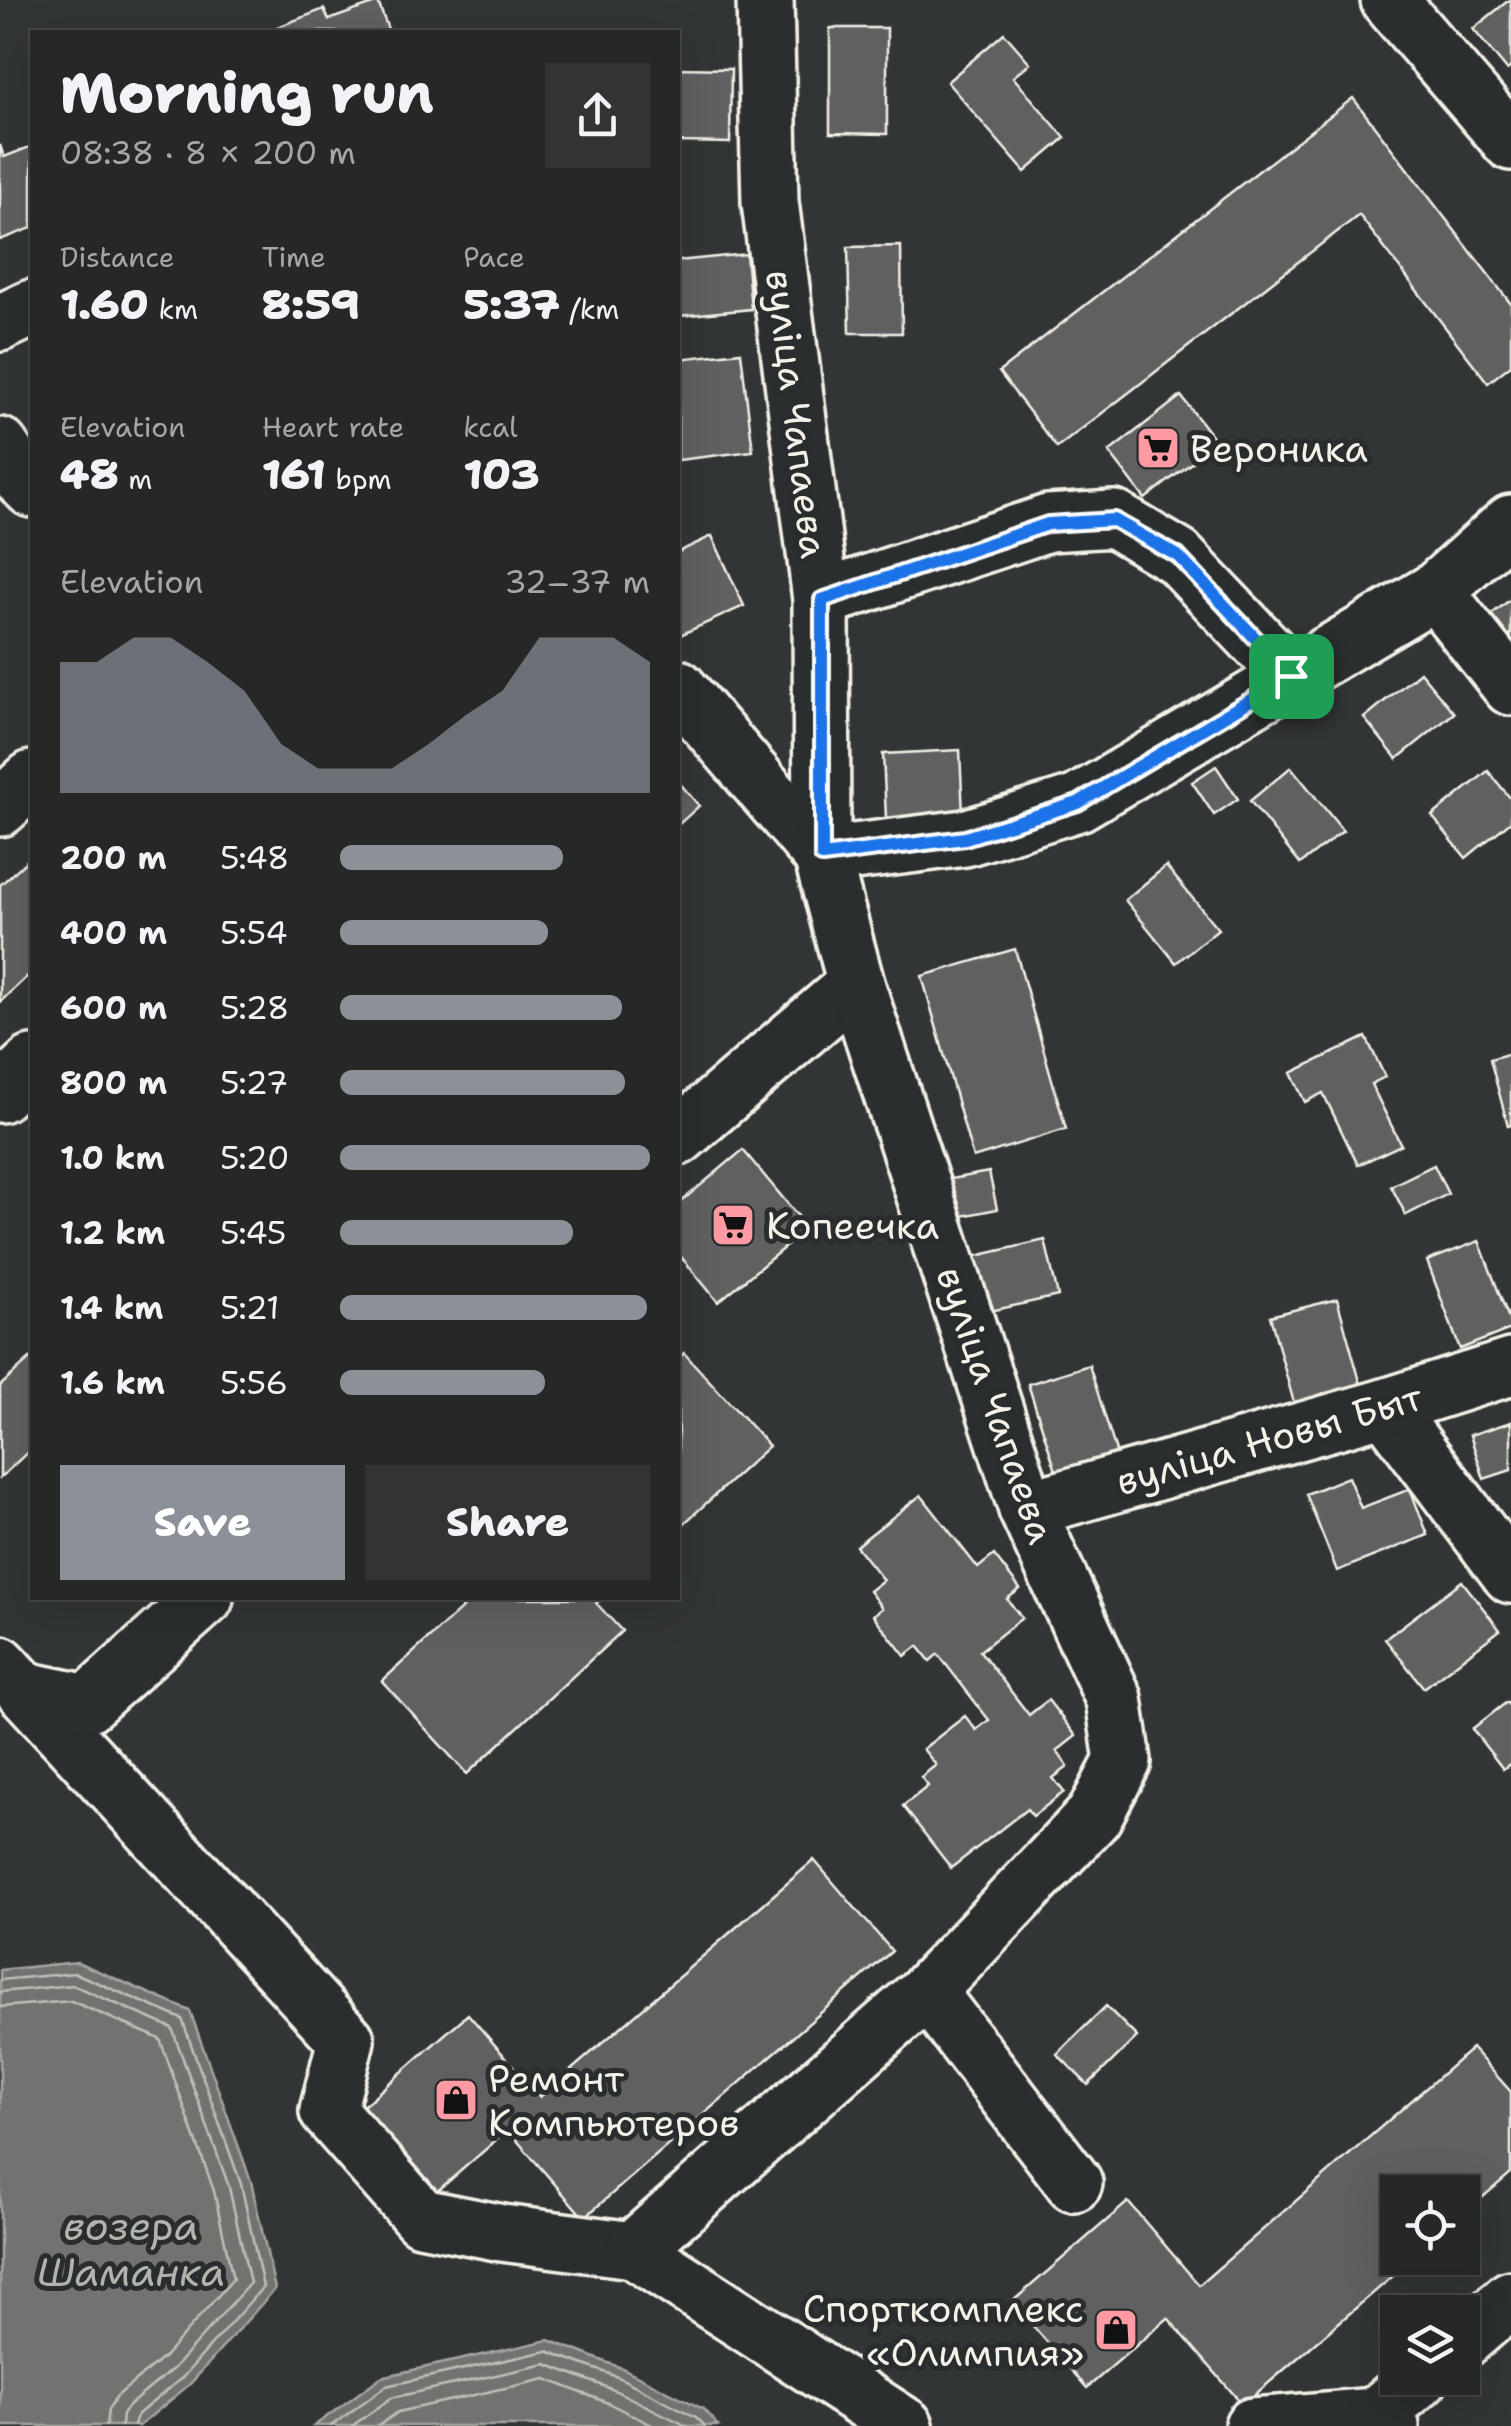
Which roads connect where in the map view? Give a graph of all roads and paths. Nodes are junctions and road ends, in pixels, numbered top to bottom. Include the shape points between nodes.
1 (765, 0) edge
2 (1389, 0) edge
3 (1511, 142) edge
4 (30, 309) edge
5 (0, 323) edge
6 (0, 446) edge
7 (30, 487) edge
8 (1511, 523) edge
9 (1435, 591) junction
10 (822, 600) junction
11 (1291, 676) junction
12 (1511, 687) edge
13 (680, 690) edge
14 (30, 780) edge
15 (0, 808) edge
16 (822, 856) junction
17 (856, 984) junction
18 (30, 1066) edge
19 (0, 1094) edge
20 (680, 1135) edge
21 (1511, 1367) edge
22 (1385, 1406) junction
23 (1027, 1510) junction
24 (1511, 1575) edge
25 (203, 1600) edge
26 (12, 1677) edge
27 (927, 1991) junction
28 (1074, 2183) dead end
29 (633, 2250) junction
30 (1511, 2299) edge
31 (1480, 2326) edge
32 (1405, 2395) edge
33 (1383, 2421) edge
34 (905, 2426) edge
35 (1253, 2426) edge

1 - 10 street, вуліца Чапаева via 770,202
2 - 3 street
4 - 5 street
6 - 7 street
8 - 9 street
9 - 11 street
9 - 12 street
10 - 11 street via 1048,524 1114,520 1178,556
10 - 16 street, вуліца Чапаева
11 - 16 street via 1078,803 965,838
13 - 16 street
14 - 15 street
16 - 17 street, вуліца Чапаева
17 - 20 street
17 - 23 street, вуліца Чапаева
18 - 19 street
21 - 22 street, вуліца Новы Быт
22 - 23 street, вуліца Новы Быт
22 - 24 street
23 - 27 street, вуліца Чапаева via 1114,1699 1123,1761 1094,1816
25 - 26 street via 88,1703
26 - 29 street via 346,2040 328,2112 421,2217
27 - 28 street
27 - 29 street, вуліца Чапаева
29 - 34 street
30 - 31 street
32 - 33 street
33 - 35 street

